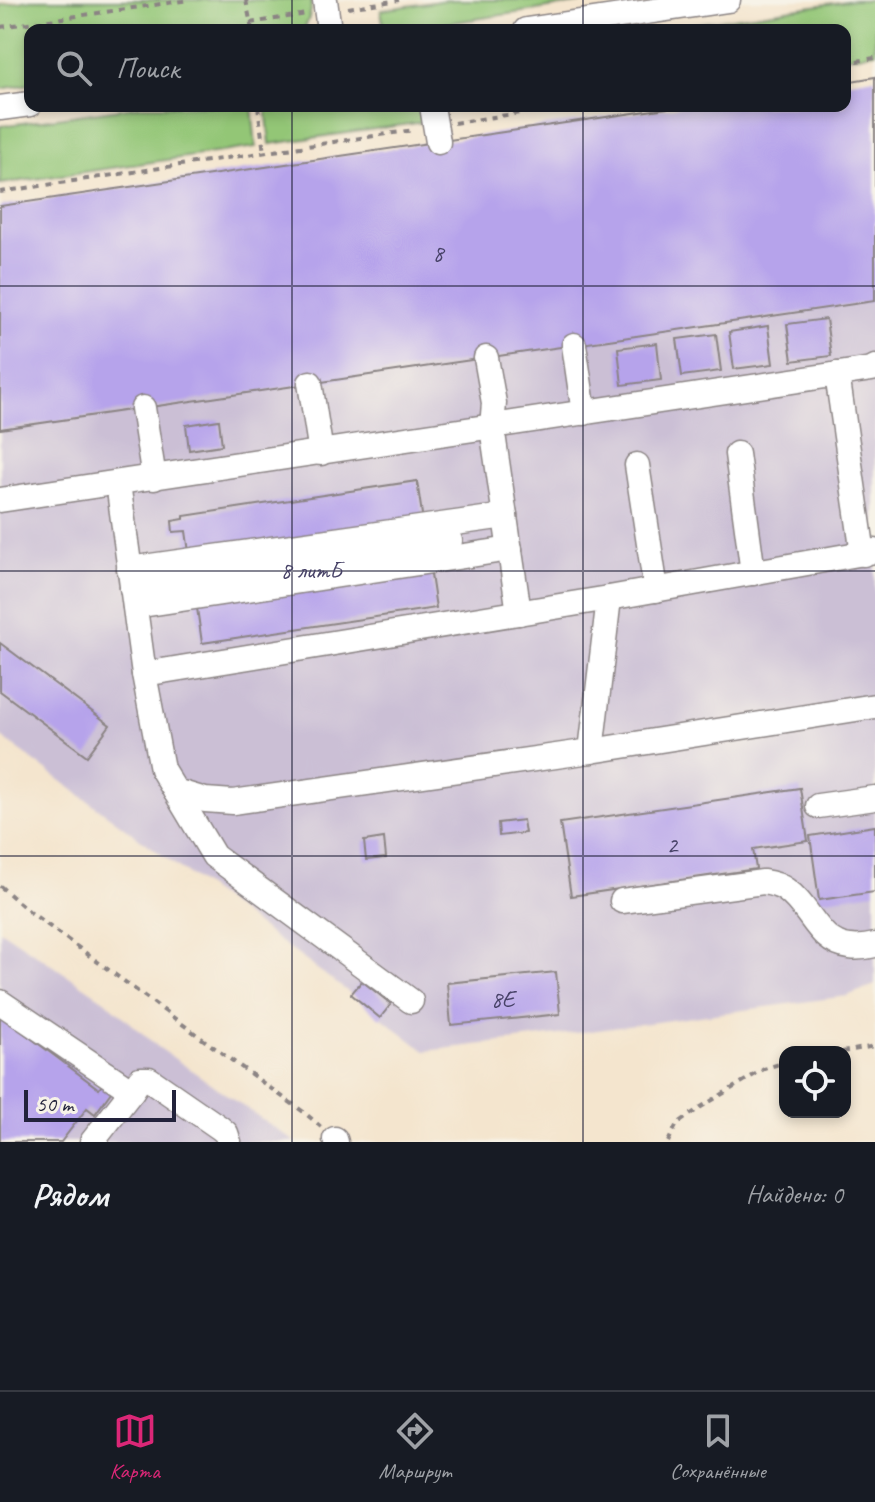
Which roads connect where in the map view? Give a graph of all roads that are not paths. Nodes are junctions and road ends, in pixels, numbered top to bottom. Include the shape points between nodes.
1 (325, 0) edge
2 (728, 0) edge
3 (652, 6) edge
4 (328, 24) edge
5 (558, 24) edge
6 (24, 105) edge
7 (0, 108) edge
8 (574, 345) dead end
9 (486, 358) dead end
10 (875, 367) edge
11 (837, 374) junction
12 (310, 383) dead end
13 (143, 408) dead end
14 (584, 413) junction
15 (492, 427) junction
16 (321, 453) junction
17 (737, 454) dead end
18 (637, 465) dead end
19 (154, 478) junction
20 (118, 483) junction
21 (0, 500) edge
22 (866, 506) edge
23 (508, 533) junction
24 (869, 553) edge
25 (753, 573) junction
26 (132, 588) junction
27 (656, 590) junction
28 (609, 598) junction
29 (519, 613) junction
30 (144, 674) junction
31 (875, 706) edge
32 (591, 751) junction
33 (175, 791) junction
34 (875, 798) edge
35 (818, 806) dead end
36 (622, 901) dead end
37 (875, 945) edge
38 (411, 1001) dead end
39 (0, 1002) edge
40 (132, 1091) junction
41 (92, 1142) edge
42 (229, 1142) edge

1 - 4 street
2 - 3 street
3 - 5 street
6 - 7 street
8 - 14 street
9 - 15 street via 494,403
10 - 11 street
11 - 14 street
11 - 22 street
12 - 16 street
13 - 19 street
14 - 15 street
15 - 16 street
15 - 23 street
16 - 19 street
17 - 25 street
18 - 27 street
19 - 20 street
20 - 21 street
20 - 26 street
22 - 24 street
23 - 26 street
23 - 26 street
23 - 29 street
24 - 25 street
25 - 27 street
26 - 30 street
27 - 28 street
28 - 29 street
28 - 32 street
29 - 30 street
30 - 33 street via 162,769
31 - 32 street
32 - 33 street via 233,802
33 - 38 street via 214,856
34 - 35 street
36 - 37 street via 775,884 788,890 837,944
39 - 40 street
40 - 41 street
40 - 42 street via 140,1079 149,1079 220,1128

